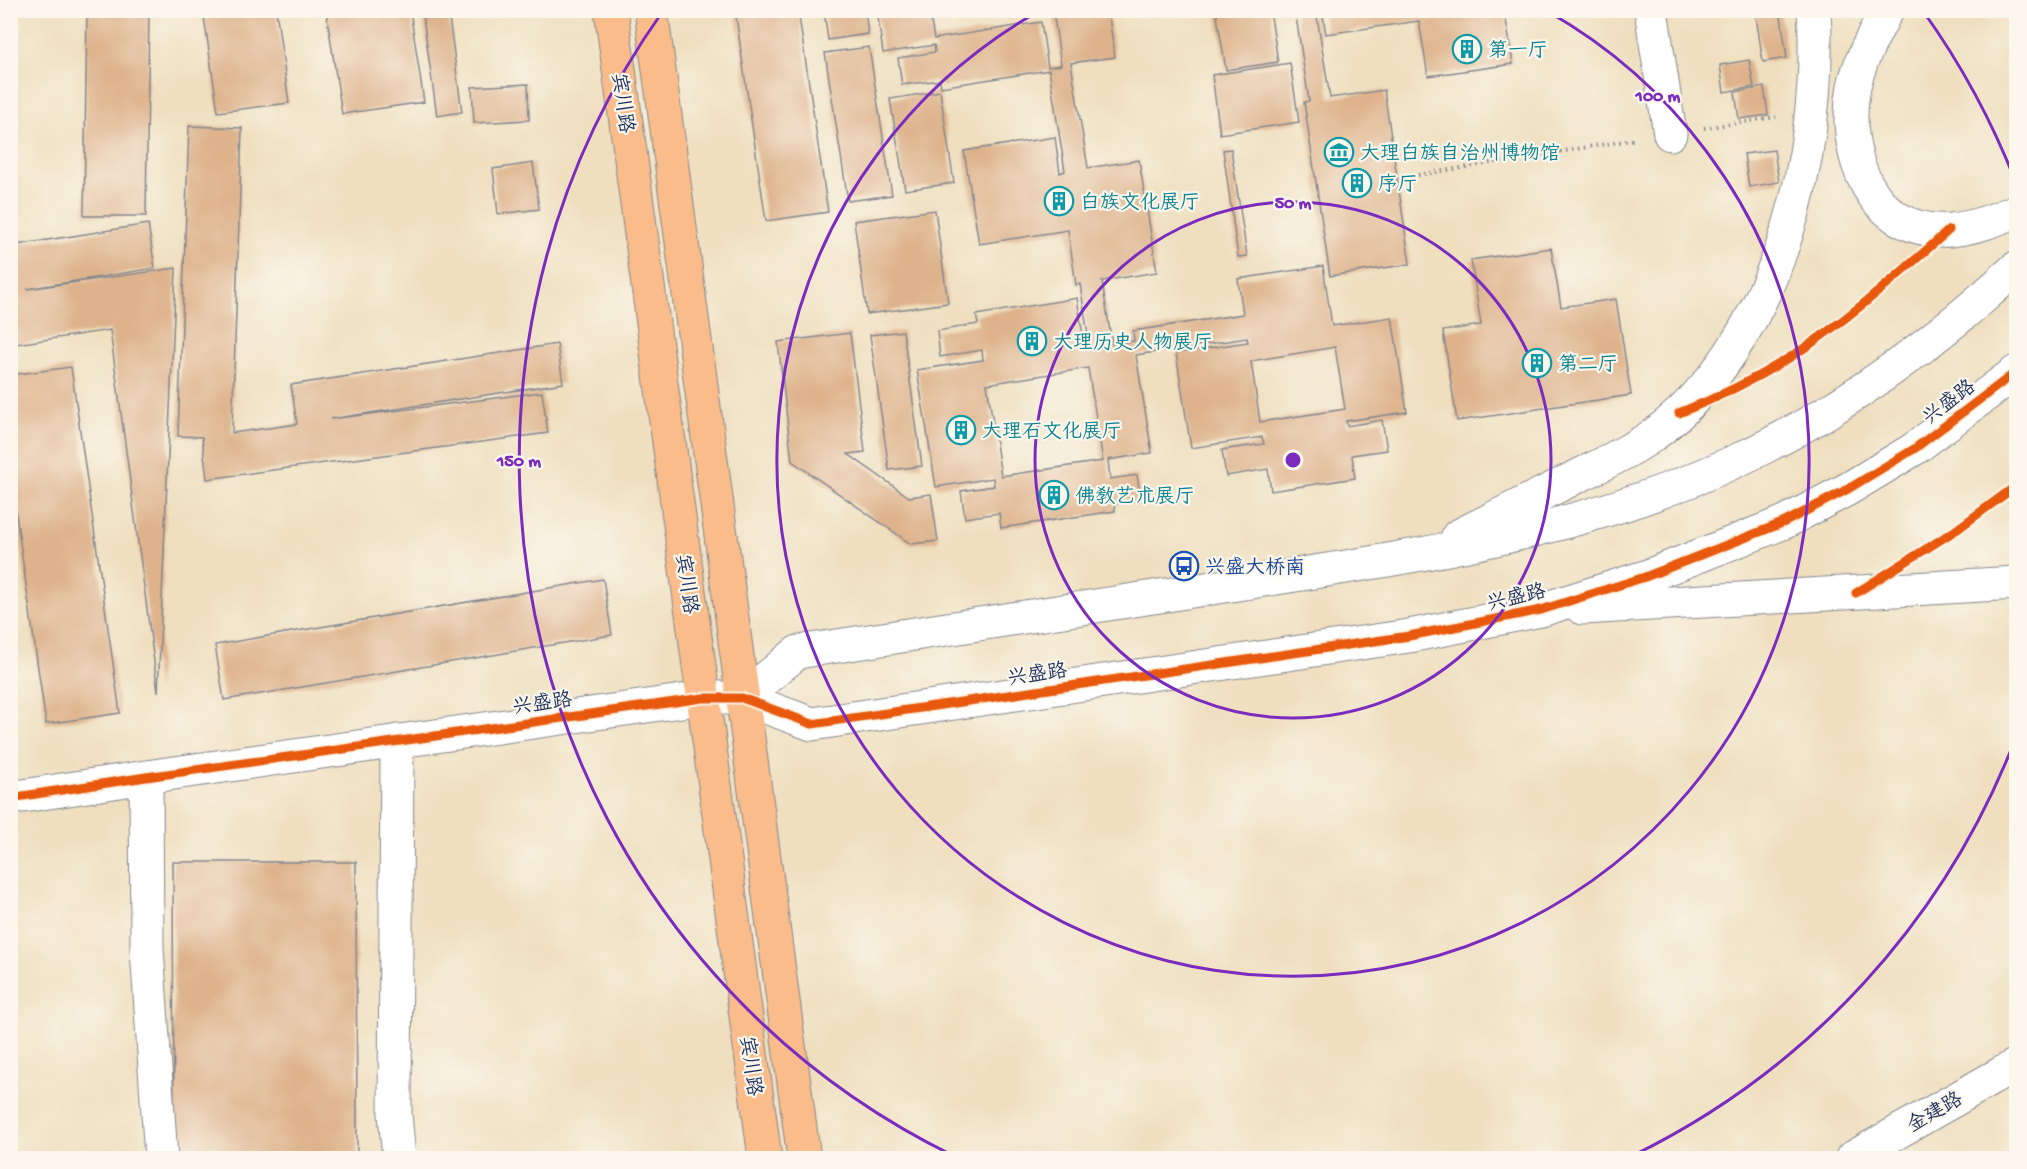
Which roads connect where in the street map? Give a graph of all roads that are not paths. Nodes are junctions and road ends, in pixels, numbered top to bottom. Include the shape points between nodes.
1 (611, 10) edge
2 (651, 10) edge
3 (1651, 10) edge
4 (1814, 10) edge
5 (1887, 10) edge
6 (1670, 134) road end
7 (2016, 211) edge
8 (2016, 268) edge
9 (2016, 372) edge
10 (1418, 556) junction
11 (2016, 583) edge
12 (1541, 610) junction
13 (703, 698) junction
14 (742, 698) junction
15 (397, 741) junction
16 (146, 777) junction
17 (10, 798) edge
18 (2016, 1065) edge
19 (161, 1158) edge
20 (399, 1158) edge
21 (765, 1158) edge
22 (804, 1158) edge
23 (1852, 1158) edge

1 - 13 main road, 宾川路
2 - 14 main road, 宾川路
3 - 6 street
4 - 10 street via 1813,111 1794,212 1766,289 1727,357 1705,386 1661,428 1624,454
5 - 7 street via 1863,56 1854,87 1852,138 1866,185 1898,219 1930,229 1971,227
8 - 10 street via 1890,371 1807,425 1736,461 1660,493 1579,519
9 - 12 street, 兴盛路 via 1914,448 1785,522 1645,577
10 - 14 street via 798,652
11 - 12 street
12 - 14 street, 兴盛路 via 1409,636 812,724
13 - 14 street, 兴盛路
13 - 15 street, 兴盛路
13 - 21 main road, 宾川路
14 - 22 main road, 宾川路
15 - 16 street, 兴盛路
15 - 20 street via 395,1114
16 - 17 street, 兴盛路
16 - 19 street via 147,949
18 - 23 street, 金建路

